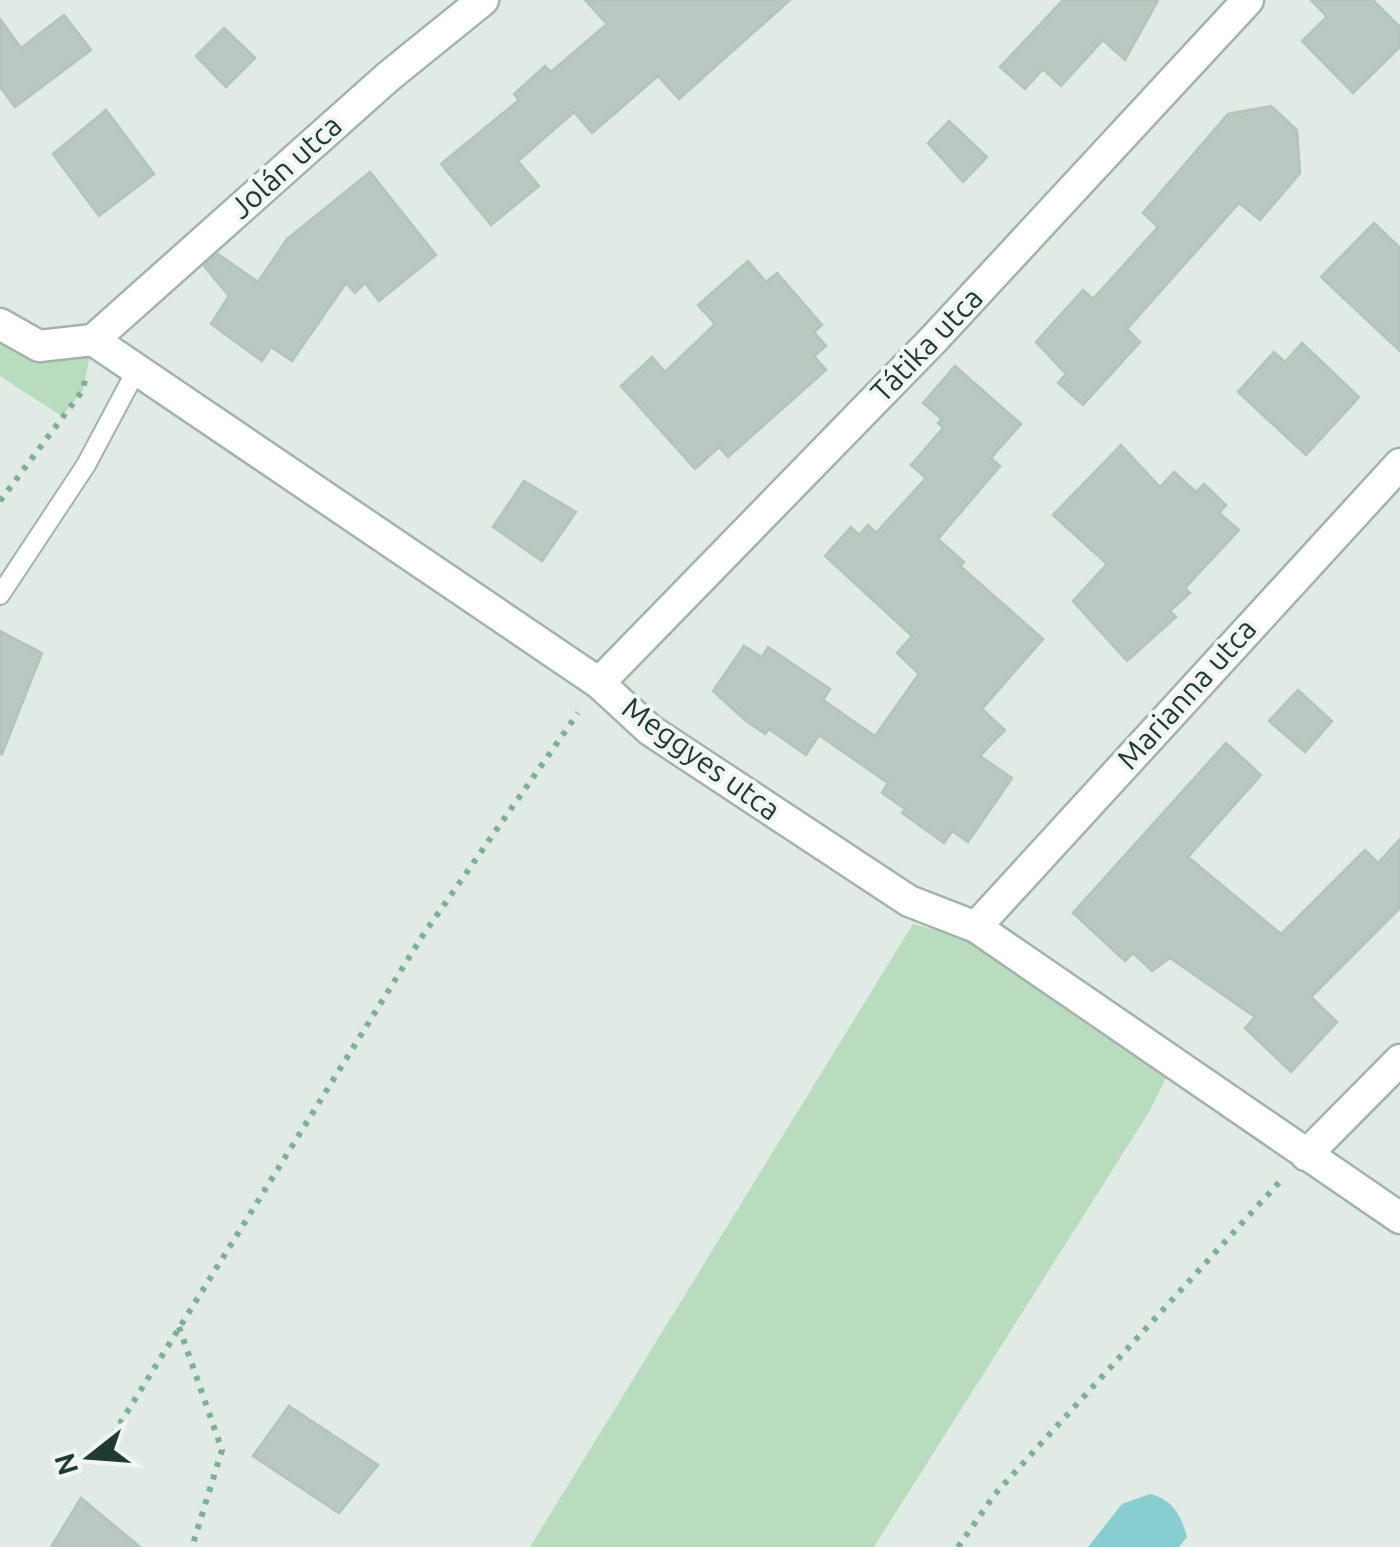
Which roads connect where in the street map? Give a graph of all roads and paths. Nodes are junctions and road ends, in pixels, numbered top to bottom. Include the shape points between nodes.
1 (483, 0) edge
2 (1248, 0) edge
3 (0, 324) edge
4 (93, 340) junction
5 (136, 371) junction
6 (62, 416) dead end
7 (1400, 464) edge
8 (0, 501) edge
9 (0, 595) edge
10 (599, 683) junction
11 (976, 927) junction
12 (1400, 1060) edge
13 (1306, 1155) junction
14 (1400, 1218) edge
15 (179, 1327) junction
16 (106, 1446) dead end
17 (192, 1547) edge
18 (958, 1547) edge

1 - 4 street, Jolán utca
2 - 10 street, Tátika utca via 933,340
3 - 4 street via 39,346
4 - 5 street, Meggyes utca
5 - 9 lane via 86,465
5 - 10 street, Meggyes utca
6 - 8 path
7 - 11 street, Marianna utca
10 - 11 street, Meggyes utca via 650,730 893,890
10 - 15 path via 423,935
11 - 13 street, Meggyes utca
12 - 13 street
13 - 14 street, Meggyes utca
13 - 18 path via 995,1494
15 - 16 path
15 - 17 path via 222,1450

